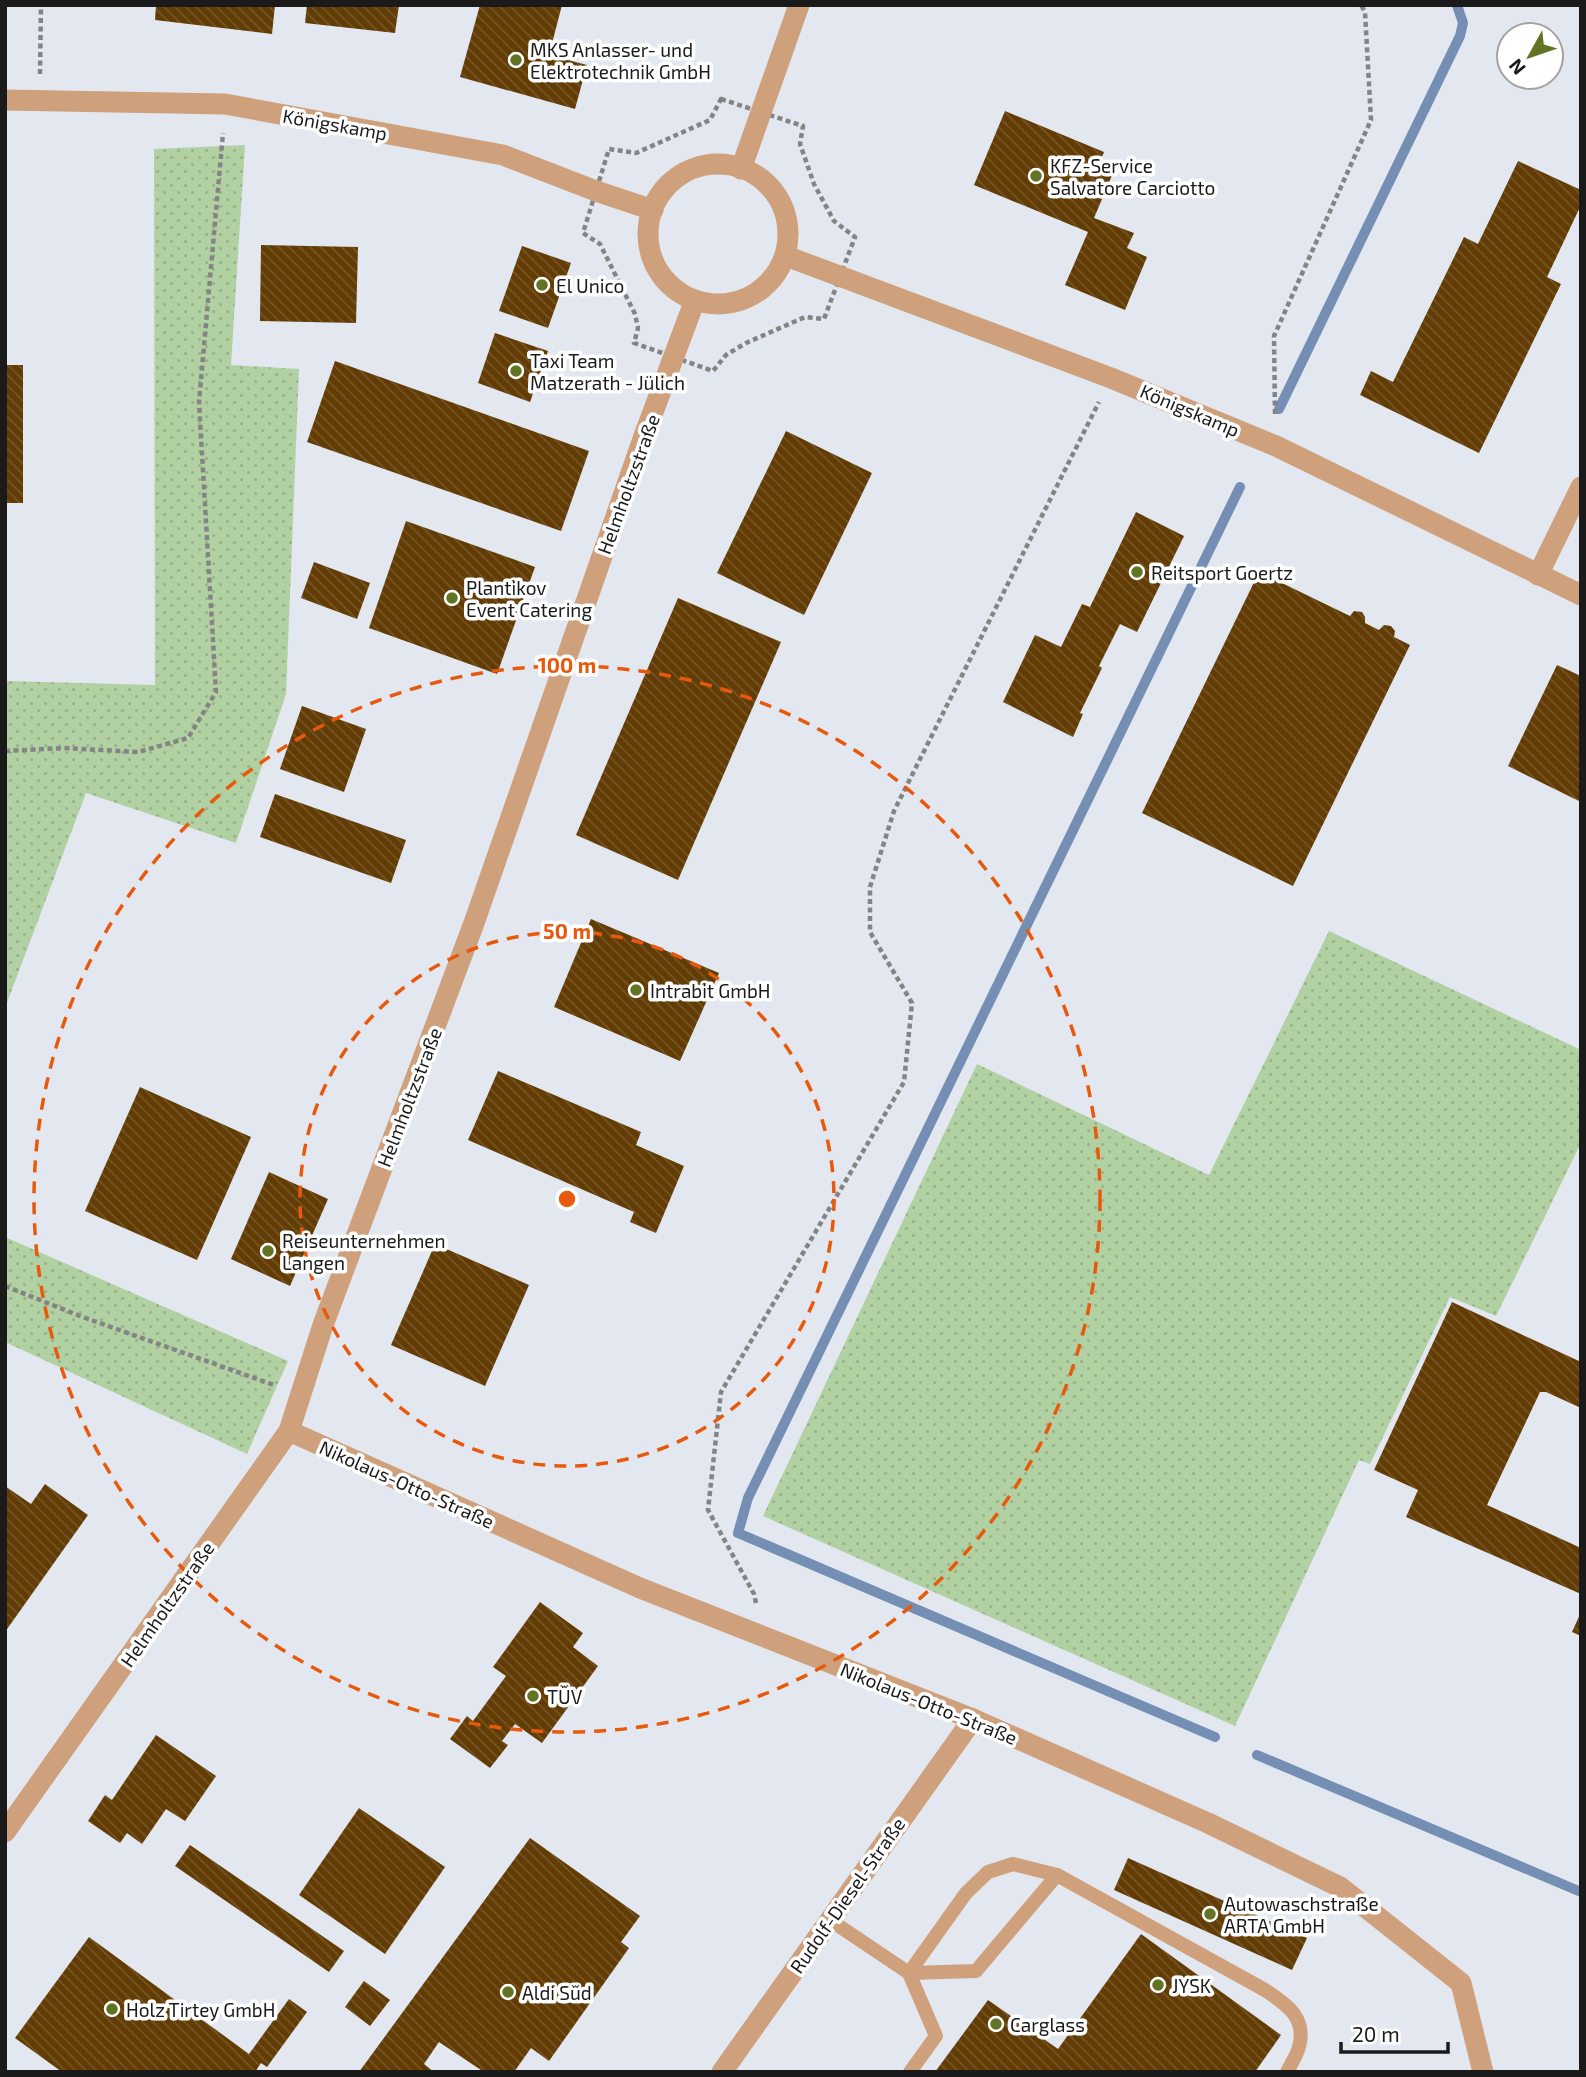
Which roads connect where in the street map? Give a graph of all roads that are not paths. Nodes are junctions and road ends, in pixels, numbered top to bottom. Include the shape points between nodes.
1 (799, 5) edge
2 (5, 100) edge
3 (741, 169) junction
4 (653, 210) junction
5 (786, 256) junction
6 (695, 300) junction
7 (1581, 487) edge
8 (1538, 575) junction
9 (1581, 596) edge
10 (289, 1431) junction
11 (973, 1719) junction
12 (5, 1832) edge
13 (1057, 1875) junction
14 (830, 1920) junction
15 (909, 1973) junction
16 (722, 2072) edge
17 (909, 2072) edge
18 (1287, 2072) edge
19 (1483, 2072) edge

1 - 3 street
2 - 4 street, Königskamp via 225,104 503,155
3 - 4 street via 715,164 693,169 674,180
3 - 5 street via 758,176 785,211 789,233
4 - 6 street via 648,241 654,264 668,284
5 - 6 street via 775,277 757,294 735,303 711,305
5 - 8 street, Königskamp via 1111,377 1276,446
6 - 10 street, Helmholtzstraße via 474,923 323,1325
7 - 8 street
8 - 9 street, Königskamp
10 - 11 street, Nikolaus-Otto-Straße via 640,1588
10 - 12 street, Helmholtzstraße
11 - 14 street, Rudolf-Diesel-Straße
11 - 19 street, Nikolaus-Otto-Straße via 1340,1887 1461,1983
13 - 15 lane via 976,1971
13 - 15 lane via 1013,1864 988,1872 966,1893
13 - 18 lane via 1288,2005 1301,2025 1299,2047
14 - 15 lane
14 - 16 street, Rudolf-Diesel-Straße
15 - 17 lane via 936,2036

